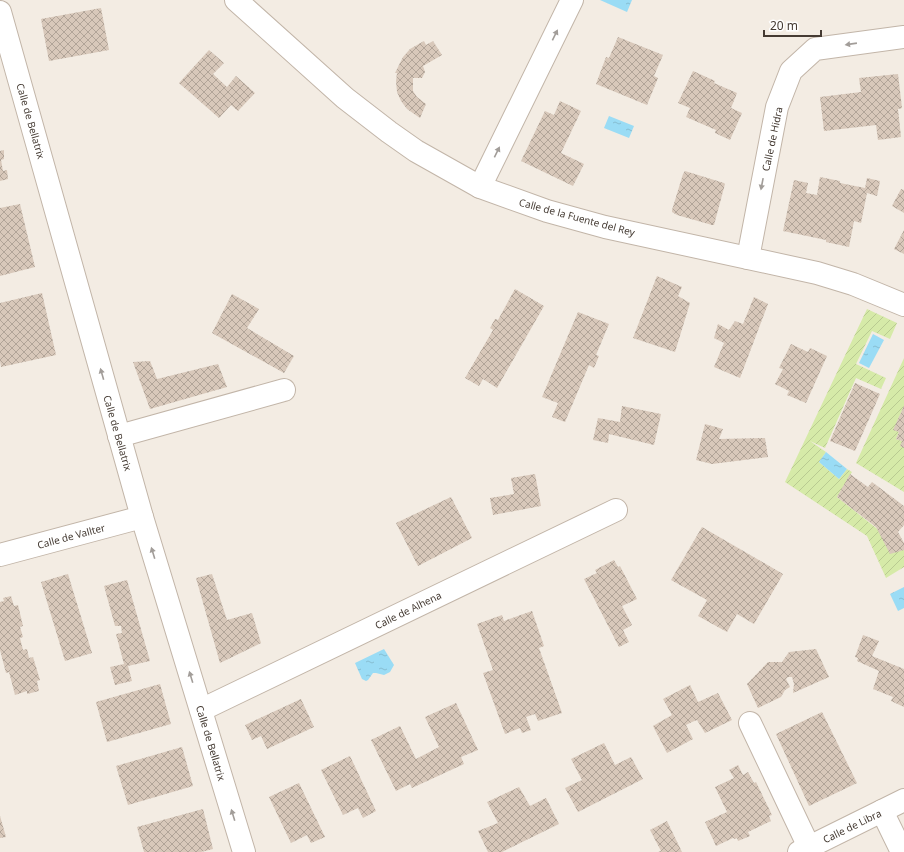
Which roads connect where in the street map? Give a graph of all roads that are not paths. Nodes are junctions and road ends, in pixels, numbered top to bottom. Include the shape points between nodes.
1 (236, 0) edge
2 (572, 0) edge
3 (0, 12) edge
4 (904, 37) edge
5 (480, 187) junction
6 (748, 258) junction
7 (904, 305) edge
8 (284, 390) dead end
9 (119, 436) junction
10 (616, 510) dead end
11 (142, 517) junction
12 (0, 555) edge
13 (201, 710) junction
14 (750, 723) dead end
15 (904, 800) edge
16 (882, 811) junction
17 (804, 850) edge
18 (244, 852) edge
19 (902, 852) edge

1 - 5 street, Calle de la Fuente del Rey via 345,98 416,151
5 -> 2 street
9 -> 3 street, Calle de Bellatrix
4 -> 6 street, Calle de Hidra via 815,49 791,72 777,107
5 - 6 street, Calle de la Fuente del Rey via 547,211 605,227
6 - 7 street, Calle de la Fuente del Rey via 817,273 853,284
8 - 9 street
9 - 11 street, Calle de Bellatrix
10 - 13 street, Calle de Alhena
11 - 12 street, Calle de Vallter
13 -> 11 street, Calle de Bellatrix
18 -> 13 street, Calle de Bellatrix
14 - 17 street
15 - 16 street, Calle de Libra
16 - 17 street, Calle de Libra
16 - 19 street

